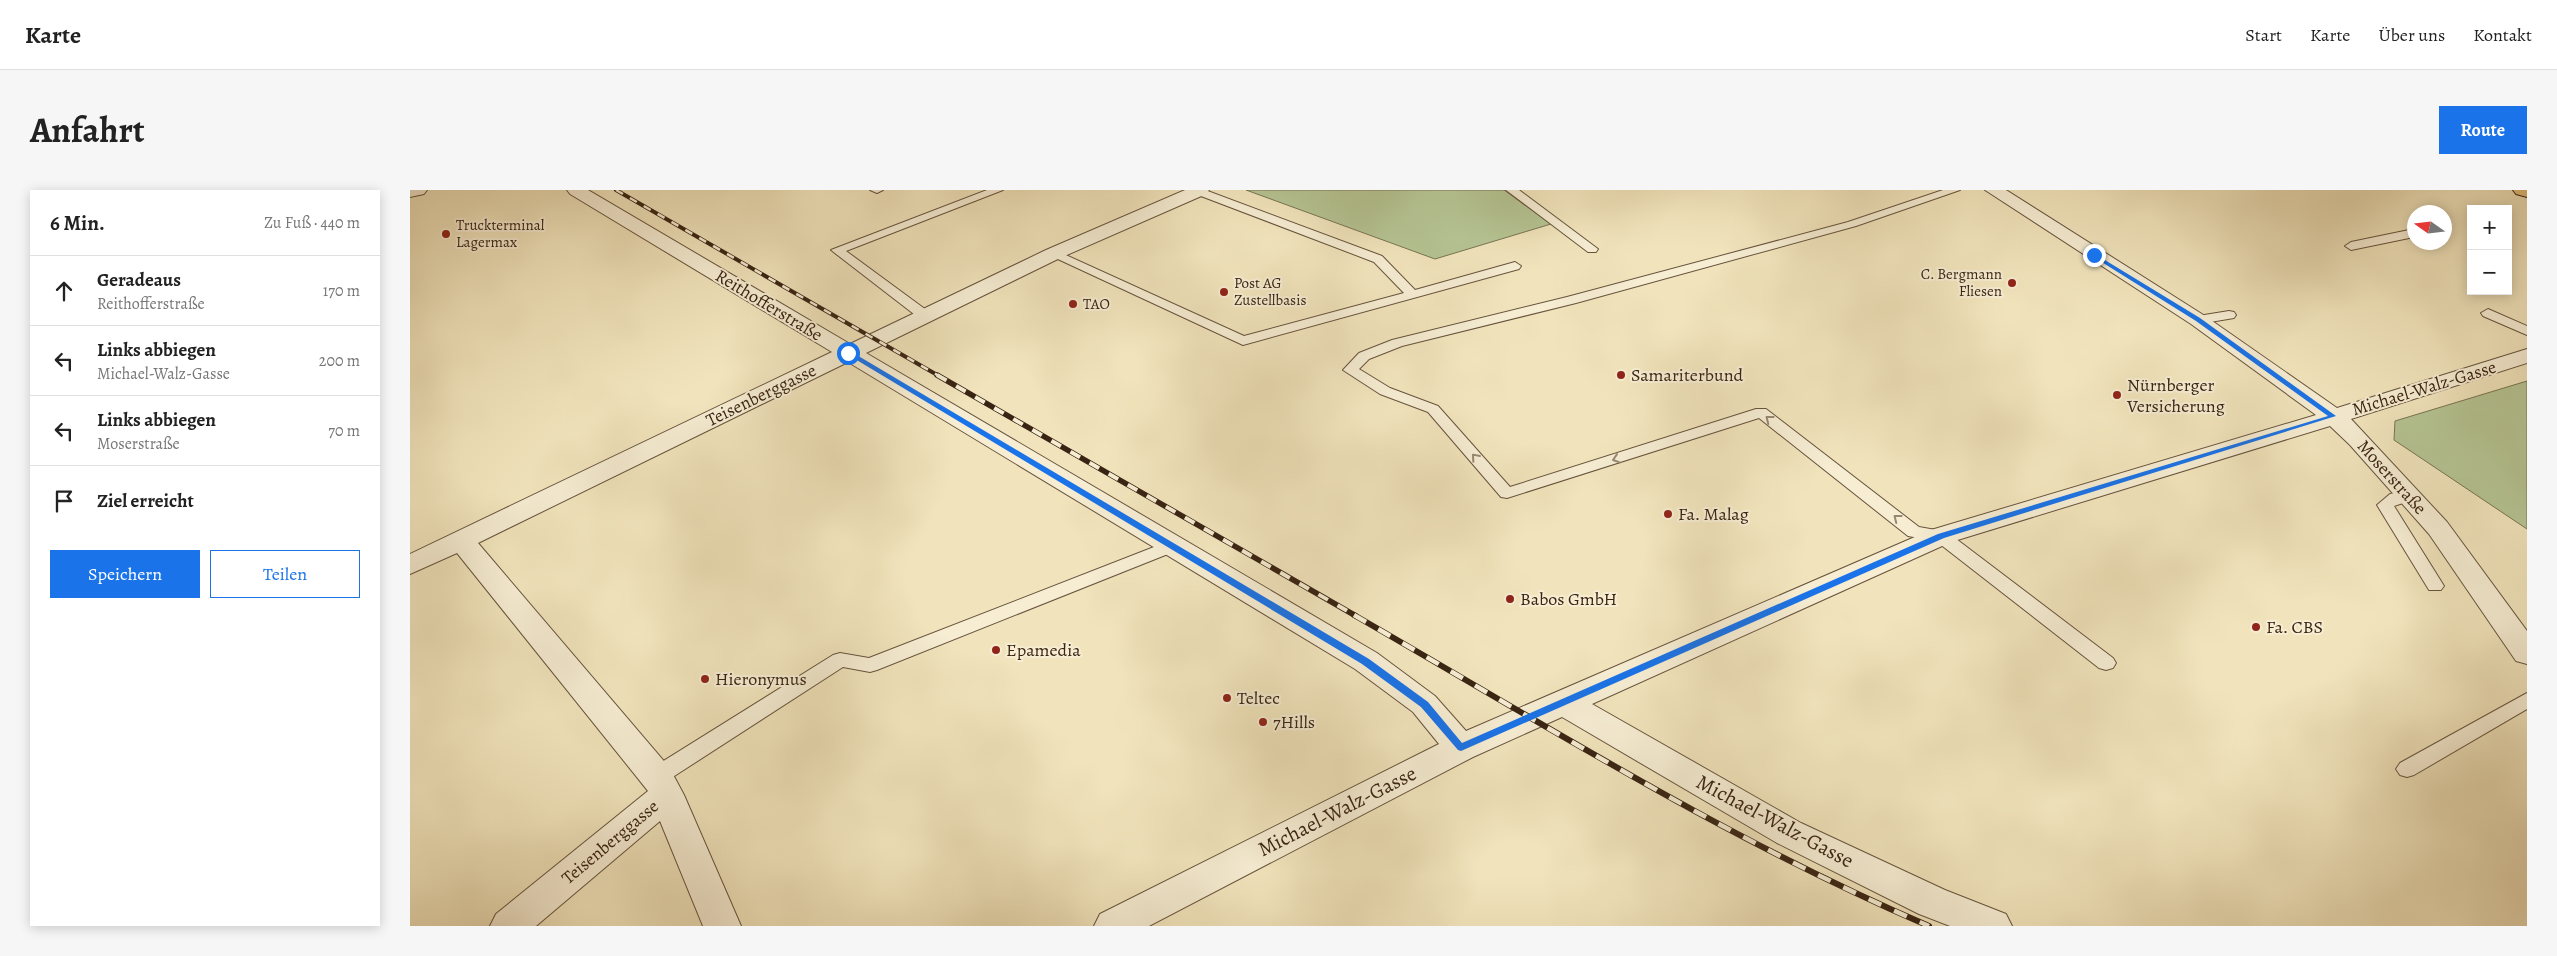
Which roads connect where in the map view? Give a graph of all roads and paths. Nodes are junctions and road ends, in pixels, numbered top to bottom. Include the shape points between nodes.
1 (418, 190) edge
2 (576, 190) edge
3 (997, 190) edge
4 (1512, 190) edge
5 (1954, 190) edge
6 (1994, 190) edge
7 (2522, 190) edge
8 (1199, 191) edge
9 (410, 192) edge
10 (2527, 192) edge
11 (2407, 234) edge
12 (2351, 246) dead end
13 (1592, 249) dead end
14 (1053, 254) junction
15 (1515, 266) dead end
16 (1412, 294) junction
17 (2488, 313) dead end
18 (924, 315) junction
19 (2229, 315) dead end
20 (2198, 320) junction
21 (2527, 332) edge
22 (848, 353) junction
23 (2527, 356) edge
24 (2333, 416) junction
25 (2409, 495) junction
26 (1941, 536) junction
27 (461, 541) junction
28 (1172, 546) junction
29 (410, 565) edge
30 (2435, 586) dead end
31 (2527, 653) edge
32 (2106, 663) dead end
33 (2527, 700) edge
34 (1564, 703) junction
35 (1461, 748) junction
36 (2407, 769) dead end
37 (662, 785) junction
38 (509, 926) edge
39 (722, 926) edge
40 (1113, 926) edge
41 (1993, 926) edge

1 - 9 street
2 - 22 street, Reithofferstraße via 681,250
3 - 18 lane via 837,250
4 - 13 lane
26 -> 5 lane via 1914,532 1761,412 1507,493 1433,409 1385,392 1350,370 1364,356 1397,342 1571,300 1843,226
6 - 20 street, Moserstraße
7 - 10 main road
8 - 14 street, Teisenberggasse
8 - 16 lane via 1378,259
11 - 12 lane
14 - 16 lane via 1243,341
14 - 18 street, Teisenberggasse
15 - 16 lane
17 - 21 lane
18 - 22 street, Teisenberggasse
19 - 20 lane
20 - 24 street, Moserstraße
22 - 27 street, Teisenberggasse
22 - 28 street, Reithofferstraße
23 - 24 street, Michael-Walz-Gasse
24 - 25 street, Moserstraße
24 - 26 street, Michael-Walz-Gasse
25 - 30 lane via 2385,505
25 - 31 street, Moserstraße via 2438,528
26 - 32 lane
26 - 34 street, Michael-Walz-Gasse
27 - 29 street, Teisenberggasse
27 - 37 street, Teisenberggasse
28 - 35 street, Reithofferstraße via 1366,661 1424,704
28 - 37 lane via 870,665 840,660
33 - 36 lane
34 - 35 street, Michael-Walz-Gasse
34 - 41 street, Michael-Walz-Gasse via 1789,832 1932,902
35 - 40 street, Michael-Walz-Gasse
37 - 38 street, Teisenberggasse
37 - 39 street

